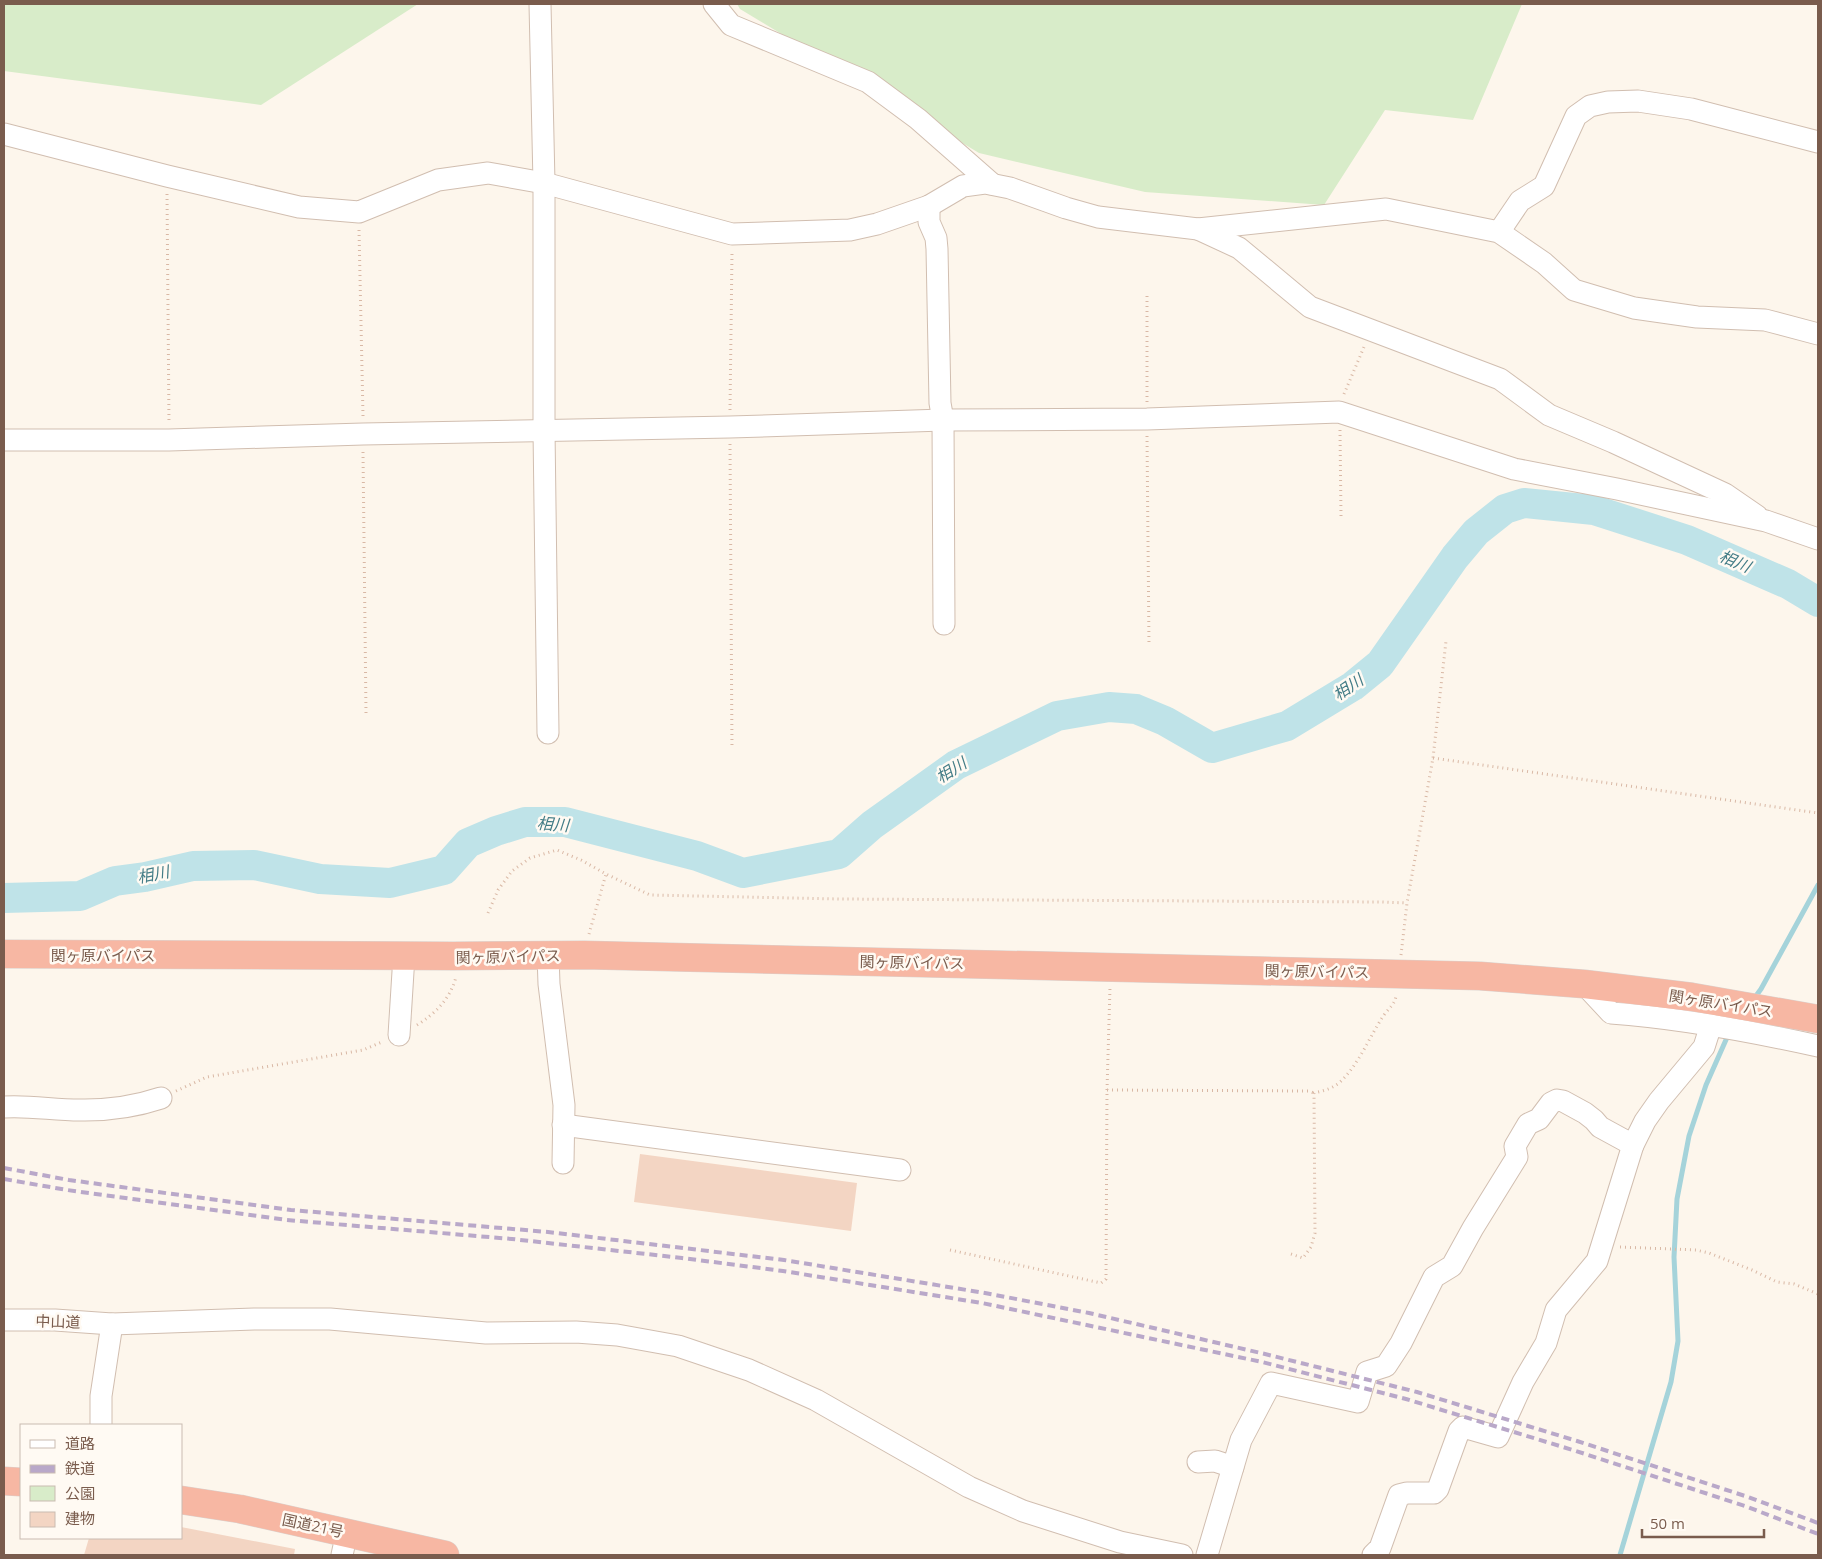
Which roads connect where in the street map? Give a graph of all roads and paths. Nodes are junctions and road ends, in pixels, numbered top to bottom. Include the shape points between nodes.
1 (540, 4) edge
2 (714, 4) edge
3 (4, 134) edge
4 (1818, 142) edge
5 (167, 176) junction
6 (544, 183) junction
7 (992, 184) junction
8 (930, 206) junction
9 (359, 212) junction
10 (1198, 229) junction
11 (1499, 232) junction
12 (732, 234) junction
13 (1147, 293) dead end
14 (1818, 334) edge
15 (1147, 419) junction
16 (943, 420) junction
17 (730, 428) junction
18 (544, 430) junction
19 (363, 434) junction
20 (4, 440) edge
21 (169, 440) junction
22 (1766, 521) junction
23 (1818, 539) edge
24 (944, 624) dead end
25 (1446, 641) dead end
26 (1149, 645) dead end
27 (366, 713) dead end
28 (548, 733) dead end
29 (732, 748) dead end
30 (1433, 758) junction
31 (1818, 813) edge
32 (606, 874) junction
33 (1407, 903) junction
34 (488, 913) dead end
35 (4, 954) edge
36 (548, 955) junction
37 (584, 955) junction
38 (404, 956) junction
39 (1111, 967) junction
40 (1399, 973) junction
41 (456, 974) dead end
42 (1584, 984) junction
43 (1818, 1019) edge
44 (1711, 1025) junction
45 (399, 1035) junction
46 (1818, 1046) edge
47 (1107, 1090) junction
48 (1314, 1093) junction
49 (162, 1098) joint
50 (4, 1107) edge
51 (563, 1125) junction
52 (1633, 1145) junction
53 (563, 1163) dead end
54 (900, 1170) dead end
55 (1601, 1246) junction
56 (950, 1250) dead end
57 (1291, 1254) dead end
58 (1818, 1294) edge
59 (4, 1320) edge
60 (112, 1324) junction
61 (101, 1424) edge
62 (1198, 1462) dead end
63 (1233, 1467) junction
64 (4, 1481) edge
65 (20, 1482) edge
66 (182, 1500) edge
67 (345, 1544) edge
68 (445, 1555) edge
69 (1182, 1555) edge
70 (1208, 1555) edge
71 (1373, 1555) edge

1 - 6 street
2 - 7 street via 731,25 868,82 918,119
3 - 5 street
4 - 11 street via 1691,109 1638,101 1590,106 1576,116 1544,186 1520,201
5 - 9 street via 299,207
5 - 21 path
6 - 9 street via 488,173 438,180
6 - 12 street
6 - 18 street
7 - 8 street via 963,186
7 - 10 street via 1098,217
8 - 12 street via 850,230
8 - 16 street via 929,222 937,250
9 - 19 path
10 - 11 street via 1386,209
10 - 22 street via 1239,248 1310,307 1500,379 1549,415 1725,494
11 - 14 street via 1544,263 1574,290 1634,308 1697,317 1765,320
12 - 17 path
13 - 15 path
15 - 16 street
15 - 22 street via 1339,412 1514,469
15 - 26 path
16 - 17 street
16 - 24 street
17 - 18 street
17 - 29 path
18 - 19 street
18 - 28 street
19 - 21 street
19 - 27 path
20 - 21 street
22 - 23 street
25 - 30 path
30 - 31 path
30 - 33 path
32 - 33 path via 650,895 849,900
32 - 34 path via 557,850 530,858 512,871 498,890
32 - 37 path
33 - 40 path
35 - 38 highway, 関ヶ原バイパス
36 - 37 highway, 関ヶ原バイパス
36 - 38 highway, 関ヶ原バイパス
36 - 51 street via 564,1105
37 - 39 highway, 関ヶ原バイパス
38 - 45 street
39 - 40 highway, 関ヶ原バイパス
39 - 47 path
40 - 42 highway, 関ヶ原バイパス
40 - 48 path via 1395,1002 1350,1070 1334,1086
41 - 45 path via 452,991 434,1013
42 - 43 highway, 関ヶ原バイパス via 1692,997
42 - 44 street via 1611,1013
44 - 46 street
44 - 52 street via 1704,1047 1645,1120
45 - 49 path via 363,1050 207,1077
47 - 48 path
47 - 56 path via 1106,1279 1101,1283
48 - 57 path via 1315,1233 1311,1248 1303,1258
49 - 50 street via 147,1103 86,1110
51 - 53 street
51 - 54 street
52 - 55 street
52 - 63 street via 1563,1101 1551,1103 1539,1119 1528,1124 1515,1146 1517,1157 1452,1266 1434,1277 1386,1366 1367,1372 1358,1402 1271,1383 1241,1440
55 - 58 path via 1696,1250 1777,1282 1794,1284
55 - 71 street via 1597,1261 1556,1310 1546,1343 1523,1382 1498,1437 1463,1427 1438,1489 1434,1493 1399,1496 1380,1548
59 - 60 street, 中山道
60 - 61 street via 101,1396
60 - 69 street, 中山道 via 330,1319 480,1333 617,1335 678,1346 749,1370 816,1400 969,1487 1023,1511 1120,1542
62 - 63 street via 1215,1461
63 - 70 street
64 - 65 highway
66 - 67 highway, 国道21号 via 240,1509
67 - 68 highway, 国道21号

